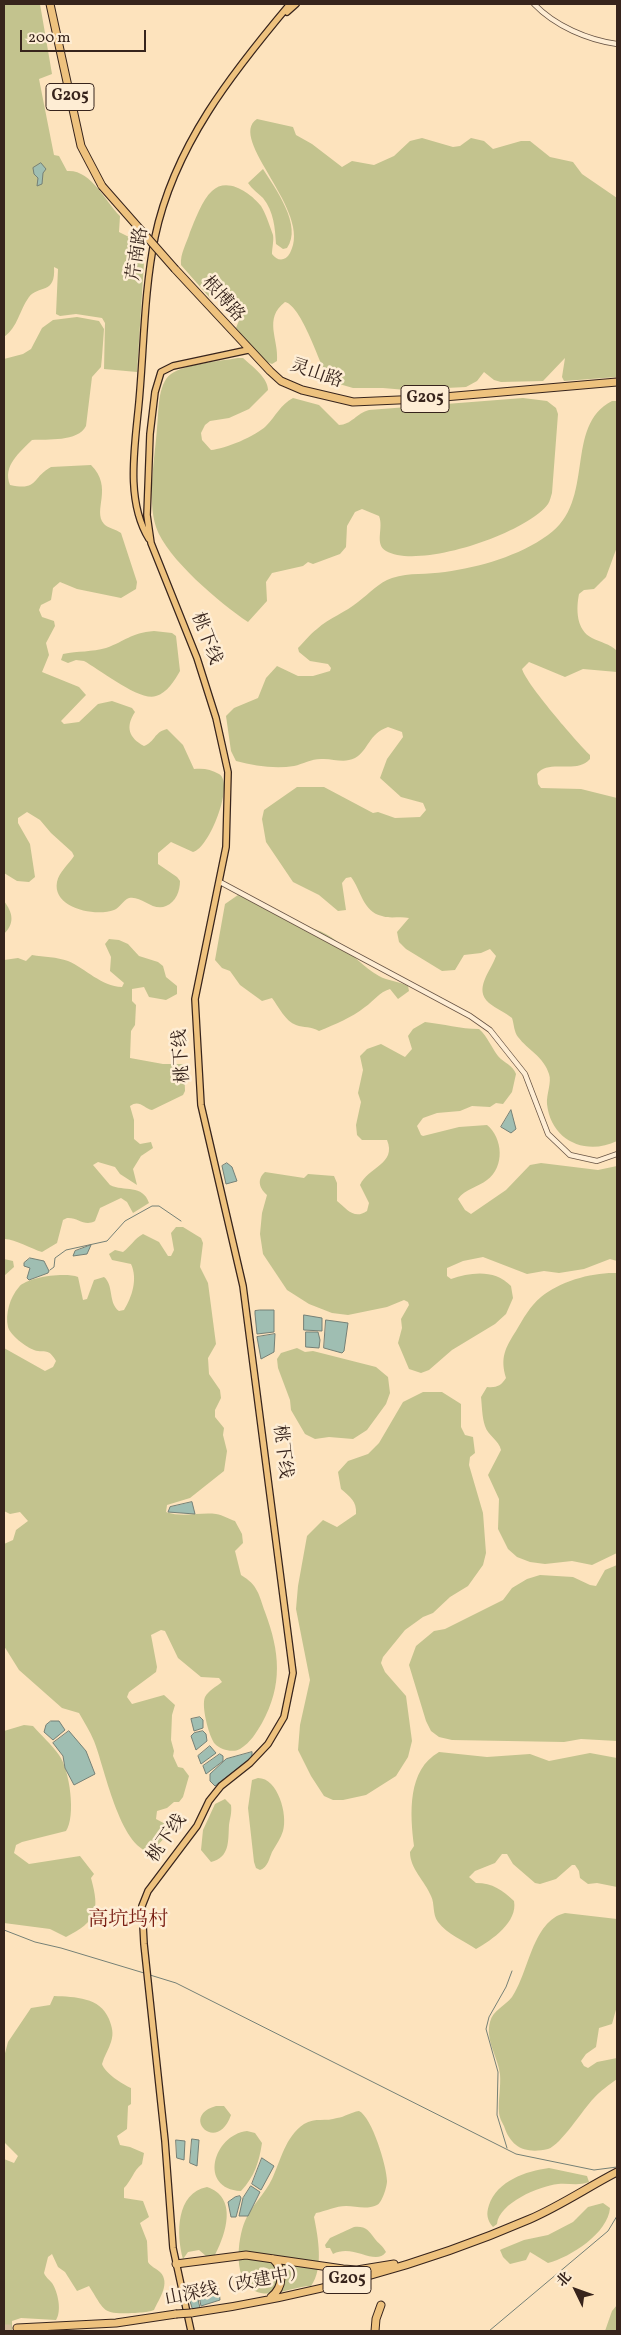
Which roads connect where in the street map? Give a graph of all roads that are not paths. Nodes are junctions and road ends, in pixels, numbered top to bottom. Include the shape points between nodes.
1 (50, 4) edge
2 (290, 4) edge
3 (296, 4) edge
4 (534, 4) edge
5 (274, 23) junction
6 (617, 44) edge
7 (248, 350) junction
8 (617, 382) edge
9 (152, 543) junction
10 (220, 882) junction
11 (617, 1154) edge
12 (617, 2172) edge
13 (443, 2251) junction
14 (273, 2259) junction
15 (176, 2264) junction
16 (268, 2299) junction
17 (381, 2305) dead end
18 (17, 2328) dead end
19 (191, 2331) edge
20 (375, 2331) edge

1 - 7 highway, 根博路 / G205, bridge via 81,146 102,186
2 - 5 main road, 芹南路
3 - 5 main road
4 - 6 street via 564,26 603,42
5 - 9 main road, 芹南路 via 198,128 179,165 156,235 145,327 134,490 142,525
7 - 8 highway, 灵山路 / G205 via 287,384 321,396 353,402
7 - 9 main road via 173,366 161,372 157,379 147,481 147,515
9 - 10 main road, 桃下线 via 197,658 222,742 228,772 228,804
10 - 11 street via 470,1016 490,1030 525,1074 548,1134 570,1155 597,1161
10 - 15 main road, 桃下线 via 195,999 201,1105 244,1286 293,1673 284,1717 268,1744 209,1801 197,1826 148,1891 142,1906
12 - 13 highway, 山深线（改建中） / G205 via 531,2218
13 - 14 highway via 357,2270
13 - 16 highway, 山深线（改建中） / G205 via 367,2276
14 - 15 highway via 246,2255
14 - 16 highway via 281,2270 281,2286
15 - 19 main road, 桃下线
16 - 18 highway, 山深线（改建中） / G205, bridge via 116,2322
17 - 20 highway

